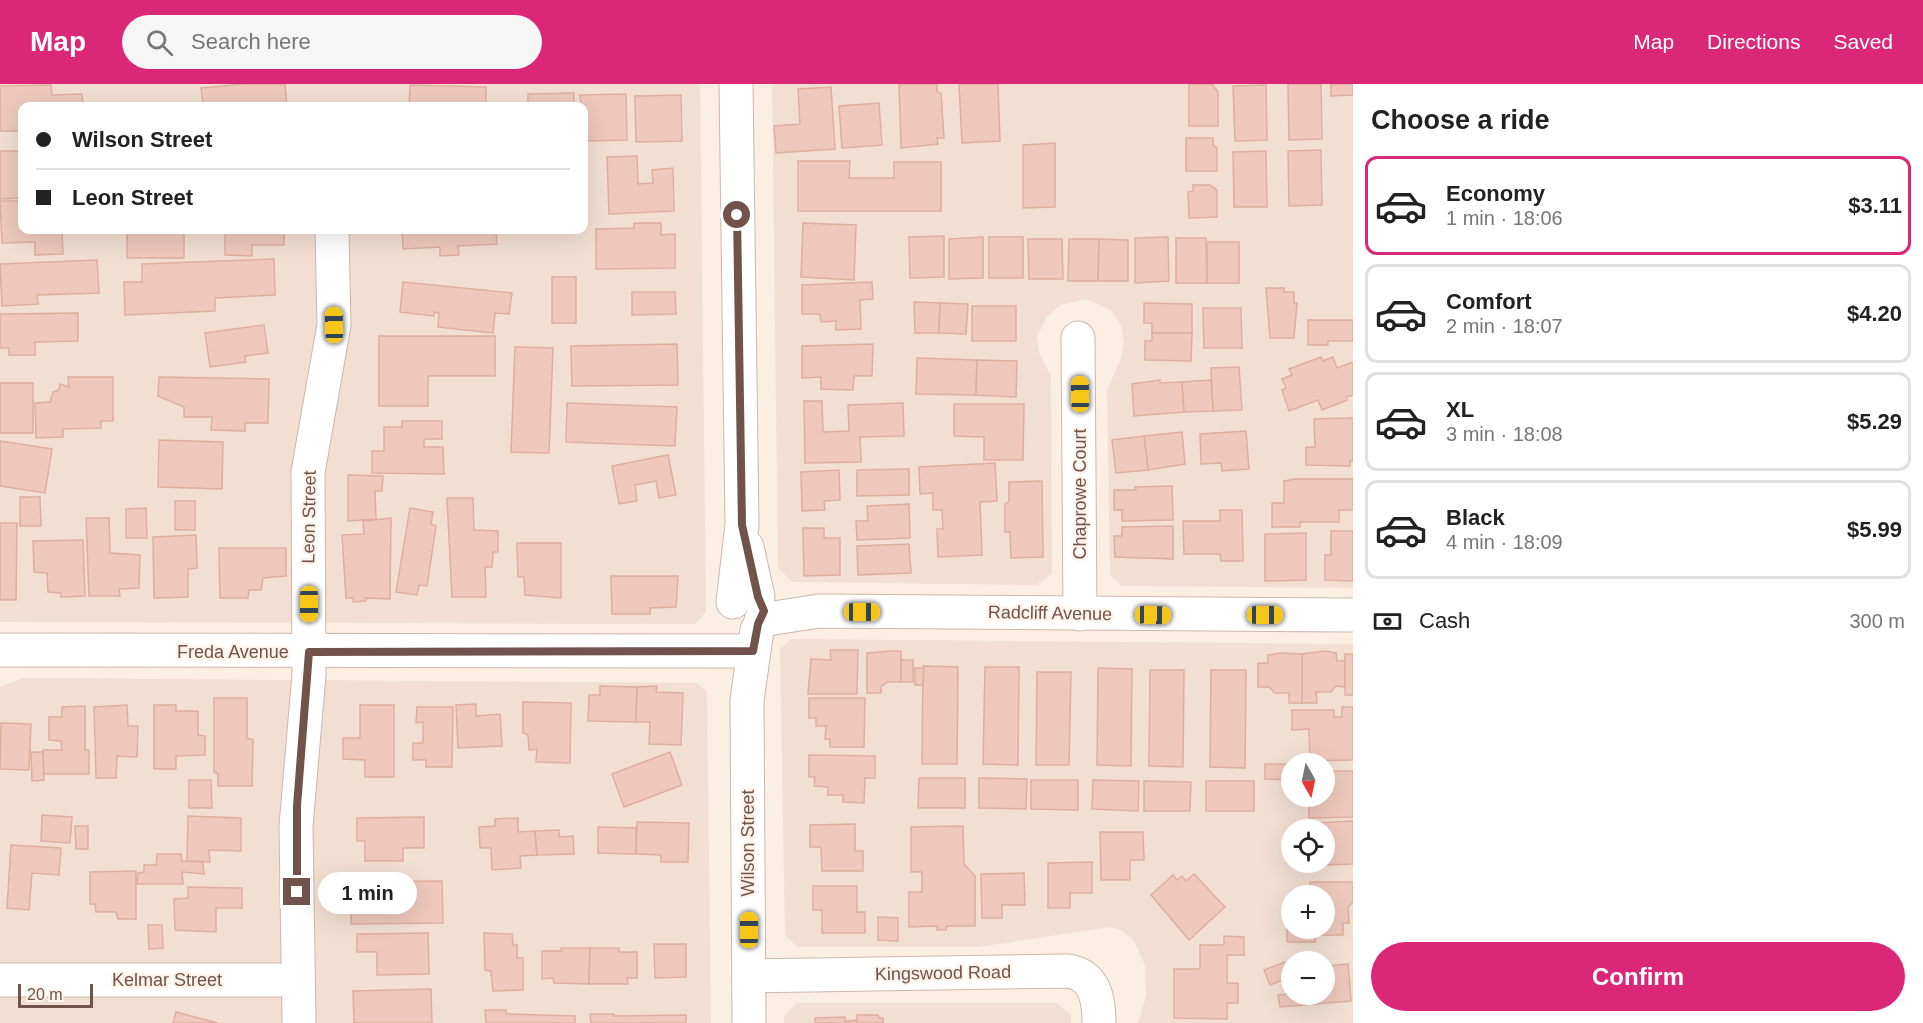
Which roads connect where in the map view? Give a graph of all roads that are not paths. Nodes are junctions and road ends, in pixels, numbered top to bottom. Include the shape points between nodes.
1 (736, 84) edge
2 (332, 234) edge
3 (1078, 338) dead end
4 (1080, 614) junction
5 (1353, 615) edge
6 (749, 621) junction
7 (0, 650) edge
8 (309, 652) junction
9 (749, 976) junction
10 (0, 980) edge
11 (298, 980) junction
12 (299, 1023) edge
13 (749, 1023) edge
14 (1099, 1023) edge

1 - 6 street, Wilson Street via 742,525
2 - 8 street, Leon Street via 334,325 308,472
3 - 4 street, Chaprowe Court
4 - 5 street, Radcliff Avenue
4 - 6 street, Radcliff Avenue via 819,611
6 - 8 street, Freda Avenue
6 - 9 street, Wilson Street
7 - 8 street, Freda Avenue
8 - 11 street, Leon Street via 296,816
9 - 13 street, Wilson Street
9 - 14 street, Kingswood Road via 1076,972 1089,981 1099,1005
10 - 11 street, Kelmar Street
11 - 12 street, Leon Street

